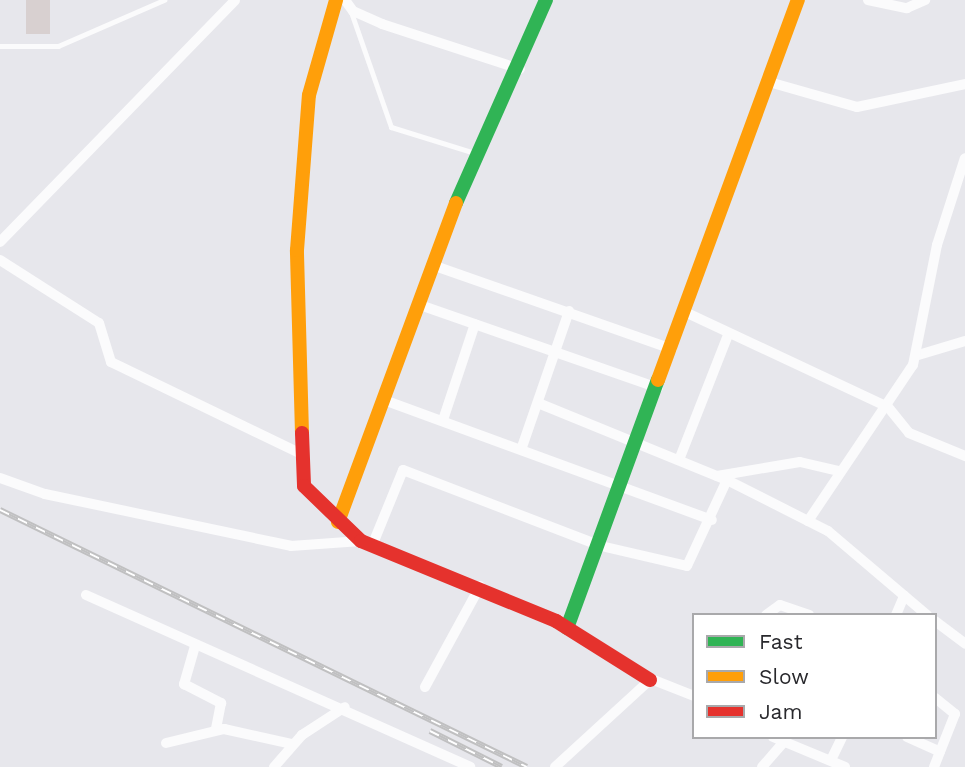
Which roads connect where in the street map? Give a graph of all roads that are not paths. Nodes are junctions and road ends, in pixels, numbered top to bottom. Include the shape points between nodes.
1 (164, 0) edge
2 (235, 0) edge
3 (336, 0) edge
4 (546, 0) edge
5 (798, 0) edge
6 (868, 0) edge
7 (925, 0) edge
8 (348, 5) edge
9 (0, 46) edge
10 (520, 69) junction
11 (769, 82) junction
12 (965, 84) edge
13 (475, 153) junction
14 (965, 158) edge
15 (0, 242) edge
16 (0, 260) edge
17 (435, 265) junction
18 (421, 305) junction
19 (569, 311) junction
20 (685, 312) junction
21 (475, 324) junction
22 (727, 335) junction
23 (965, 341) edge
24 (672, 349) junction
25 (556, 352) junction
26 (915, 356) junction
27 (658, 388) junction
28 (384, 400) junction
29 (538, 403) junction
30 (888, 407) junction
31 (443, 420) junction
32 (639, 444) junction
33 (522, 447) junction
34 (301, 454) junction
35 (965, 456) edge
36 (679, 460) junction
37 (838, 471) junction
38 (0, 478) edge
39 (722, 478) junction
40 (624, 484) junction
41 (712, 520) junction
42 (808, 521) junction
43 (338, 522) junction
44 (366, 544) junction
45 (601, 546) junction
46 (481, 586) junction
47 (86, 595) dead end
48 (904, 596) junction
49 (769, 613) edge
50 (803, 613) edge
51 (897, 613) edge
52 (925, 613) edge
53 (937, 623) edge
54 (567, 628) junction
55 (965, 644) edge
56 (195, 646) junction
57 (650, 680) junction
58 (425, 687) dead end
59 (692, 695) edge
60 (937, 700) edge
61 (345, 707) junction
62 (216, 729) junction
63 (841, 739) edge
64 (911, 739) edge
65 (778, 740) edge
66 (166, 743) dead end
67 (292, 744) junction
68 (940, 752) junction
69 (831, 760) junction
70 (274, 767) edge
71 (470, 767) edge
72 (555, 767) edge
73 (762, 767) edge
74 (845, 767) edge
75 (934, 767) edge

1 - 9 lane via 58,46
2 - 15 street
3 - 34 street via 310,84 302,168 297,250
4 - 10 street
5 - 11 street
6 - 7 street via 907,8
8 - 10 street
8 - 13 lane via 391,127
10 - 13 street
11 - 12 street via 857,107
11 - 20 street
13 - 17 street
14 - 26 street via 937,245
16 - 34 street via 99,323 111,362
17 - 18 street
17 - 19 street
18 - 21 street
18 - 28 street
19 - 24 street
19 - 25 street
20 - 22 street
20 - 24 street
21 - 25 street
21 - 31 street
22 - 30 street
22 - 36 street
23 - 26 street
24 - 27 street
25 - 27 street
25 - 29 street
26 - 30 street
27 - 32 street
28 - 31 street
28 - 43 street
29 - 32 street
29 - 33 street
30 - 35 street via 909,433
30 - 37 street via 871,420
31 - 33 street
32 - 36 street
32 - 40 street
33 - 40 street
34 - 43 street via 304,486
36 - 39 street
37 - 39 street via 800,462
37 - 42 street
38 - 44 street via 45,494 291,546
39 - 41 street
39 - 42 street
40 - 41 street
40 - 45 street
41 - 45 street via 687,566
42 - 48 street via 849,546
43 - 44 street
44 - 45 street via 403,470
44 - 46 street
45 - 54 street
46 - 54 street
46 - 58 street
47 - 56 street
48 - 51 street
48 - 52 street
49 - 50 street via 780,605
53 - 55 street
54 - 57 street
56 - 61 street
56 - 62 street via 184,684 221,703
57 - 59 street
57 - 72 street
60 - 68 street via 955,714
61 - 67 street
61 - 71 street
62 - 66 street
62 - 67 street
63 - 69 street
64 - 68 street
65 - 69 street
65 - 73 street
67 - 70 street
68 - 75 street
69 - 74 street

